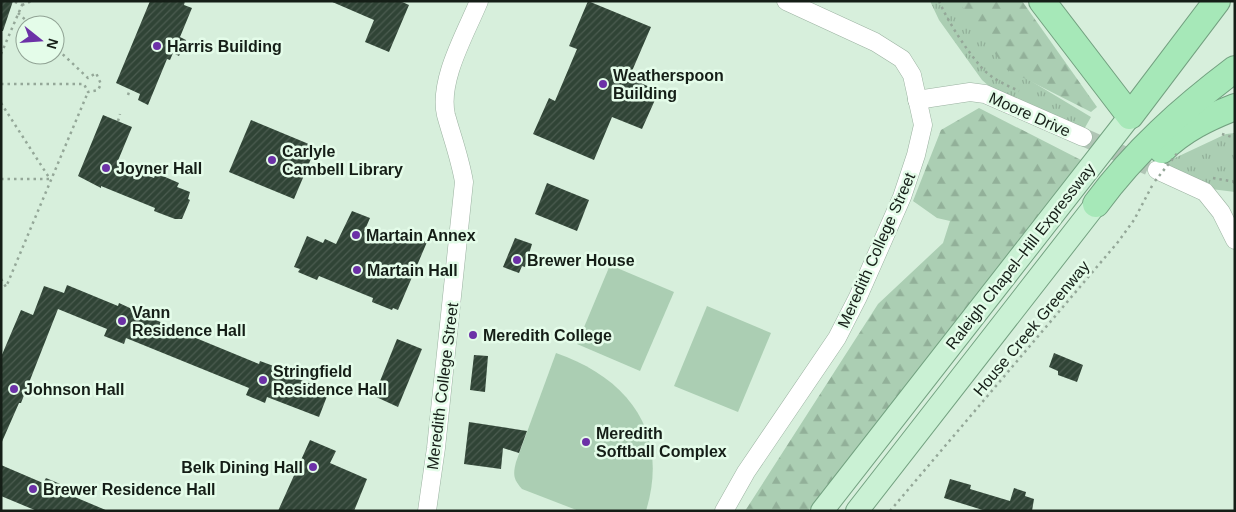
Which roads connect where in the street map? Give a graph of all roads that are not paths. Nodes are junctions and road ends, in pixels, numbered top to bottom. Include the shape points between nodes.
1 (479, 1) edge
2 (786, 1) edge
3 (1042, 1) edge
4 (1217, 1) edge
5 (1235, 69) edge
6 (917, 100) junction
7 (1235, 107) edge
8 (1130, 116) junction
9 (1084, 137) tunnel mouth
10 (1160, 169) tunnel mouth
11 (1096, 204) junction
12 (1235, 240) edge
13 (427, 511) edge
14 (724, 511) edge
15 (822, 511) edge
16 (857, 511) edge

1 - 13 street, Meredith College Street via 447,82 445,98 446,114 464,182
2 - 6 street, Meredith College Street via 875,42 902,59 912,75
3 - 8 highway
4 - 8 highway, Raleigh Chapel–Hill Expressway
5 - 11 highway, Raleigh Chapel–Hill Expressway via 1160,130
6 - 9 street, Moore Drive via 970,92 984,94
6 - 14 street, Meredith College Street via 923,124 916,155 902,197 858,297 836,338 746,472
7 - 11 highway via 1182,132 1137,173
8 - 15 main road, Raleigh Chapel–Hill Expressway
10 - 12 street via 1205,192 1221,212
11 - 16 main road, Raleigh Chapel–Hill Expressway

